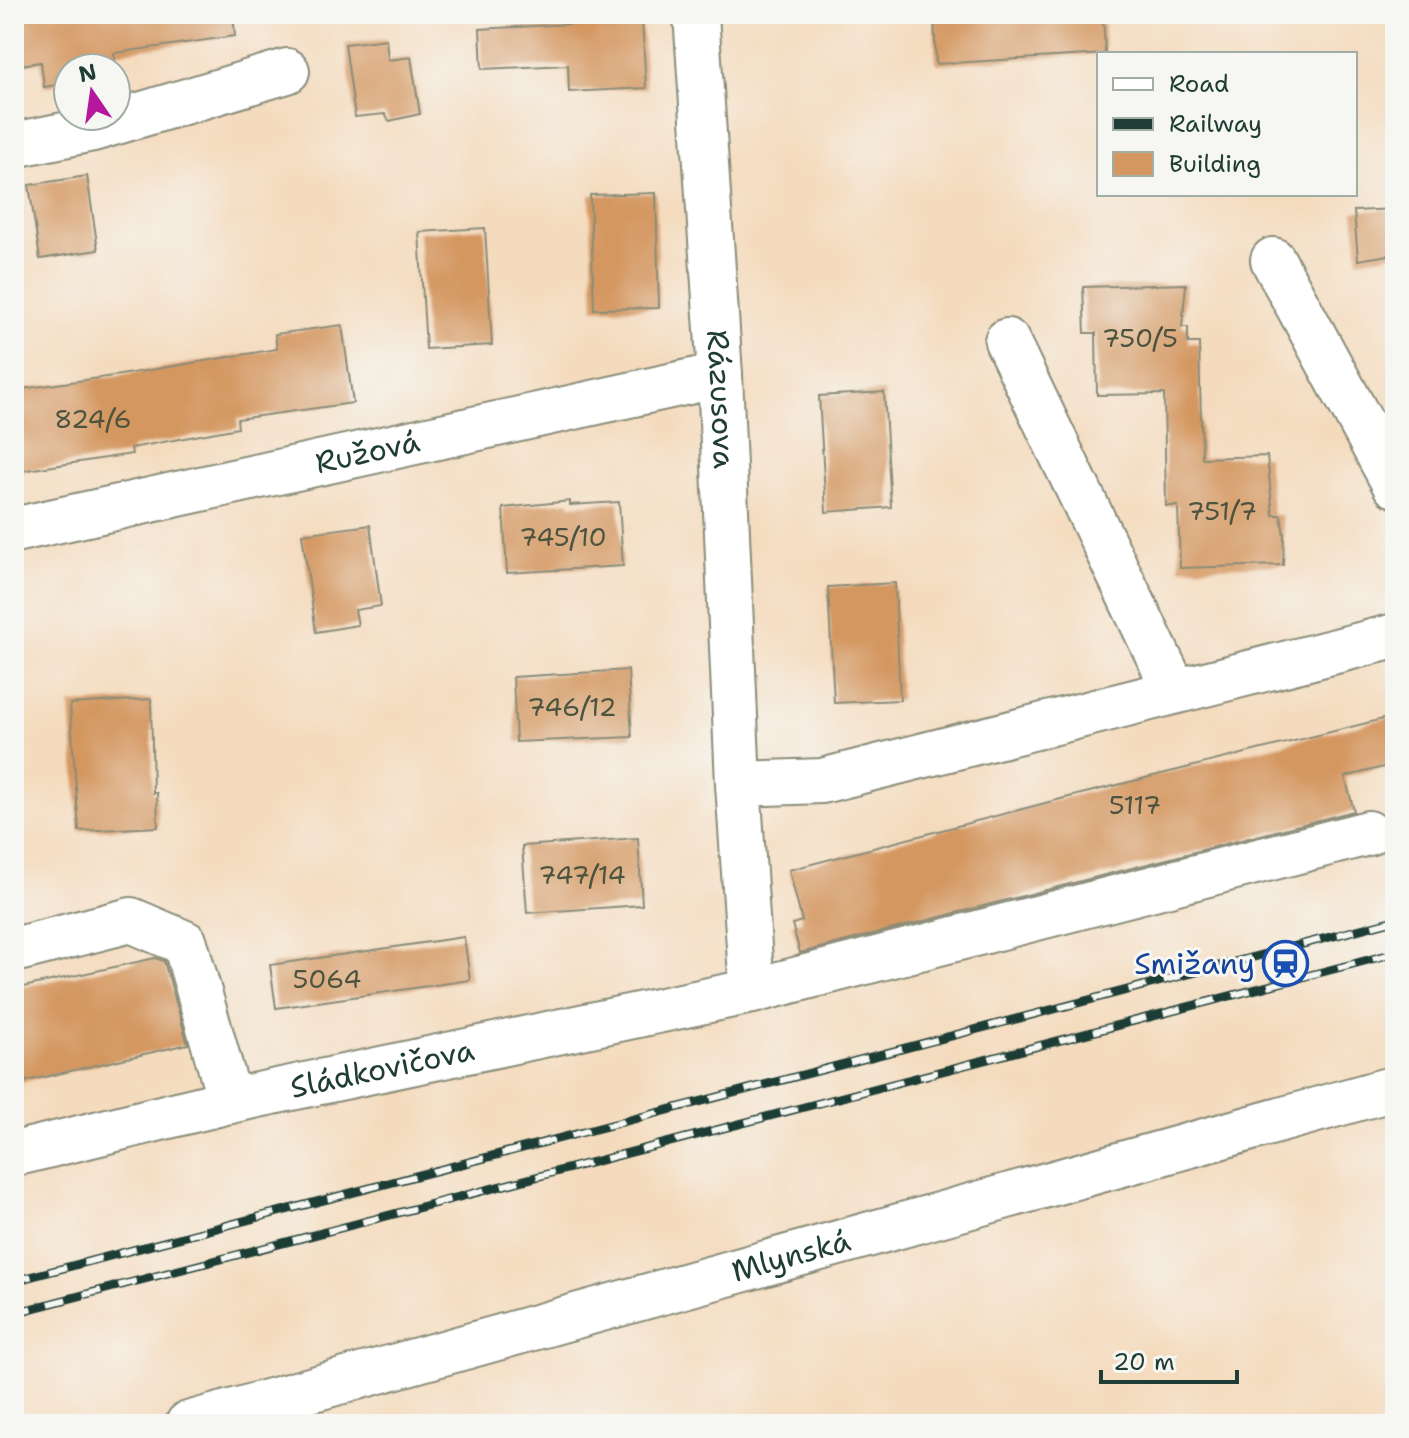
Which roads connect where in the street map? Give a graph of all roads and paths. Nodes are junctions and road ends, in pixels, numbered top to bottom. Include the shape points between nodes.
1 (696, 14) edge
2 (287, 71) dead end
3 (14, 145) edge
4 (1273, 260) dead end
5 (1007, 341) dead end
6 (720, 375) junction
7 (1395, 485) edge
8 (14, 530) edge
9 (1395, 636) edge
10 (1175, 691) junction
11 (738, 784) junction
12 (1368, 833) dead end
13 (14, 950) edge
14 (752, 991) junction
15 (1395, 1088) edge
16 (230, 1101) junction
17 (14, 1154) edge
18 (188, 1424) edge

1 - 6 street, Rázusova
2 - 3 street via 93,129
4 - 7 street
5 - 10 street
6 - 8 street, Ružová
6 - 11 street, Rázusova
9 - 10 street
10 - 11 street via 822,781
11 - 14 street, Rázusova
12 - 14 street, Sládkovičova
13 - 16 street via 131,920 185,943
14 - 16 street, Sládkovičova
15 - 18 street, Mlynská
16 - 17 street, Sládkovičova

